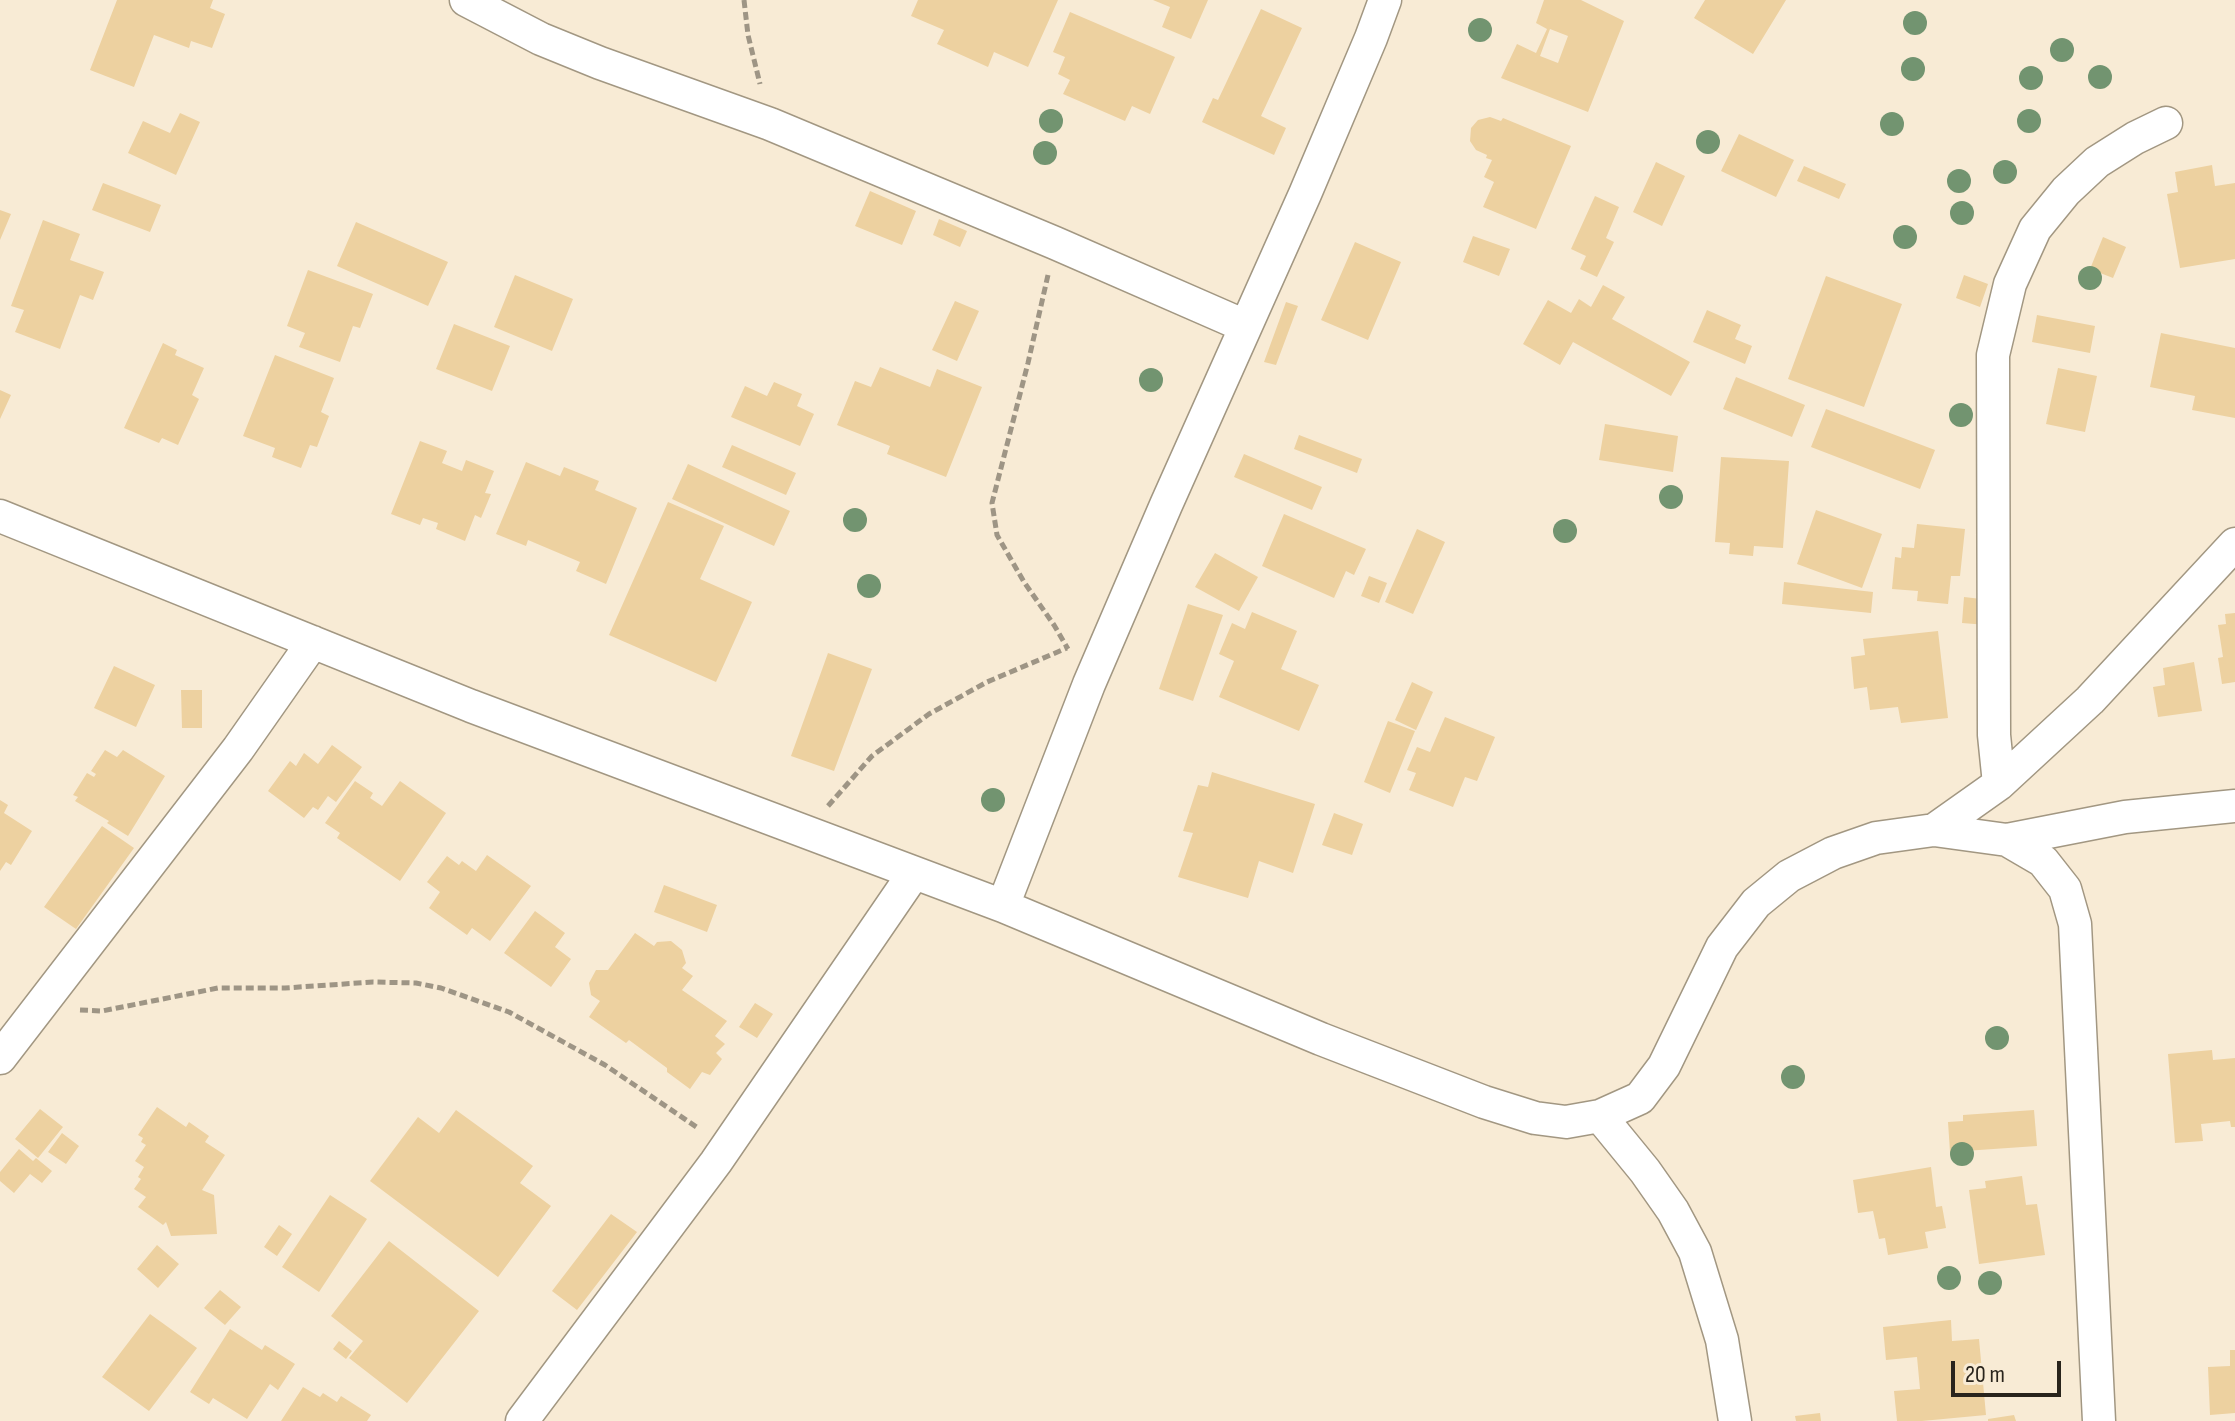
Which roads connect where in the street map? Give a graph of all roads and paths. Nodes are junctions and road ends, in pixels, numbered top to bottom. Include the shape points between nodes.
1 (466, 0) edge
2 (744, 0) edge
3 (1385, 0) edge
4 (2166, 123) dead end
5 (770, 124) junction
6 (1055, 243) junction
7 (1245, 326) junction
8 (0, 516) edge
9 (2235, 544) edge
10 (313, 642) junction
11 (1068, 648) junction
12 (1089, 684) junction
13 (1999, 784) junction
14 (2235, 806) edge
15 (1934, 830) junction
16 (806, 832) junction
17 (2007, 840) junction
18 (914, 873) junction
19 (1003, 906) junction
20 (37, 1010) junction
21 (0, 1058) edge
22 (1600, 1116) junction
23 (725, 1147) junction
24 (522, 1421) edge
25 (1735, 1421) edge
26 (2099, 1421) edge

1 - 5 street via 541,39
2 - 5 path
3 - 7 street
4 - 13 street via 2097,162 2066,191 2035,229 2010,284 1993,355 1994,735
5 - 6 street
6 - 7 street
6 - 11 path via 992,503 997,535
7 - 12 street
8 - 10 street
9 - 13 street via 2090,700
10 - 16 street
10 - 20 street via 238,749
11 - 12 path
11 - 16 path via 987,682 929,714 872,756
12 - 19 street
13 - 15 street
14 - 17 street via 2125,817
15 - 17 street
15 - 22 street via 1876,838 1833,853 1789,876 1756,903 1722,947 1664,1066 1640,1098
16 - 18 street
17 - 26 street via 2043,861 2065,889 2075,924
18 - 19 street
18 - 23 street
19 - 22 street via 1484,1102 1566,1122
20 - 21 street
20 - 23 path via 102,1011 218,988 416,983 509,1012 605,1065
22 - 25 street via 1673,1211 1695,1252 1722,1340
23 - 24 street

